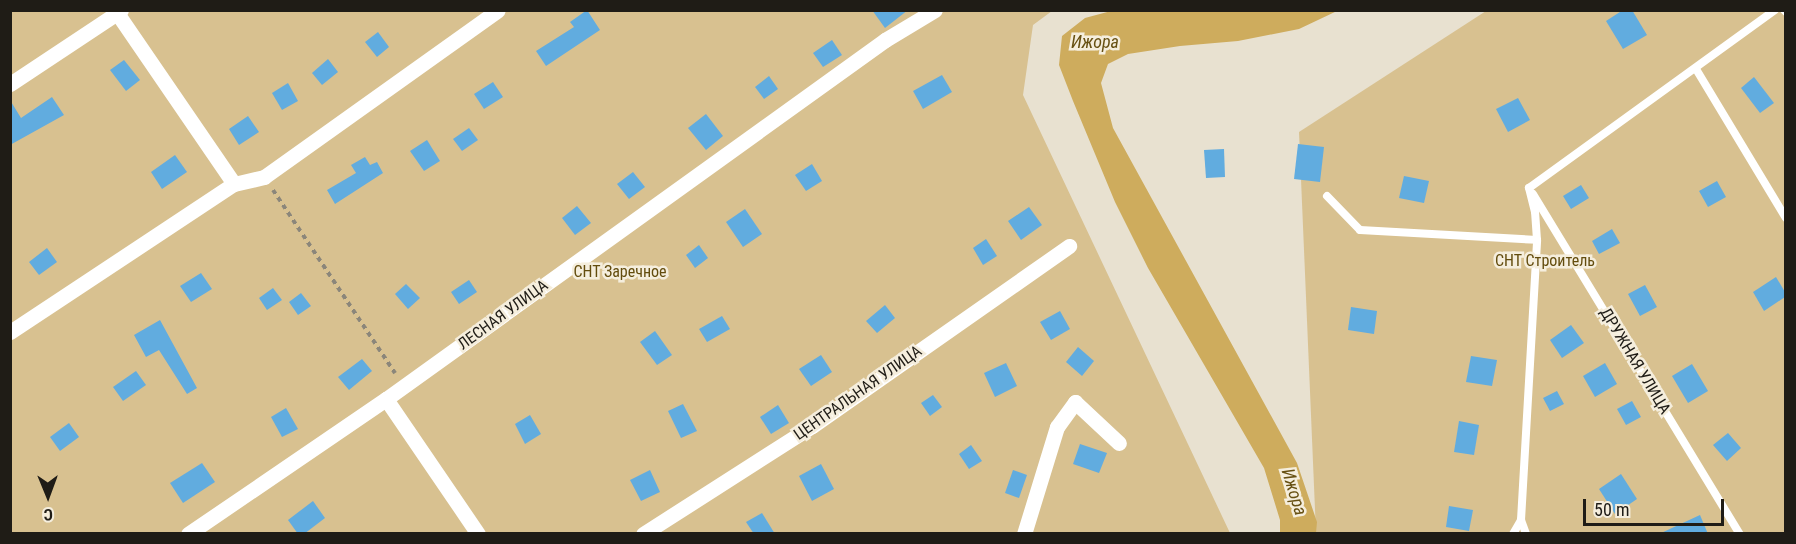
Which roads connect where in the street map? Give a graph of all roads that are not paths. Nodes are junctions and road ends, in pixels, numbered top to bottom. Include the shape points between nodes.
1 (498, 10) edge
2 (935, 10) edge
3 (1774, 10) edge
4 (119, 12) edge
5 (1696, 69) junction
6 (10, 84) edge
7 (234, 184) junction
8 (1529, 188) junction
9 (1327, 196) dead end
10 (1785, 218) edge
11 (1537, 240) junction
12 (1069, 246) dead end
13 (10, 332) edge
14 (386, 399) junction
15 (1119, 443) dead end
16 (1521, 520) junction
17 (188, 534) edge
18 (478, 534) edge
19 (644, 534) edge
20 (1024, 534) edge
21 (1513, 534) edge
22 (1526, 534) edge
23 (1740, 534) edge

1 - 7 street via 264,177
2 - 14 street, ЛЕСНАЯ УЛИЦА via 885,40
3 - 5 lane
4 - 6 street
4 - 7 street
5 - 8 lane
5 - 10 lane
7 - 13 street
8 - 11 lane
8 - 23 lane, ДРУЖНАЯ УЛИЦА
9 - 11 lane via 1359,230
11 - 16 lane
12 - 19 street, ЦЕНТРАЛЬНАЯ УЛИЦА via 813,426
14 - 17 street, ЛЕСНАЯ УЛИЦА
14 - 18 street
15 - 20 street via 1075,402 1057,427
16 - 21 lane
16 - 22 lane

